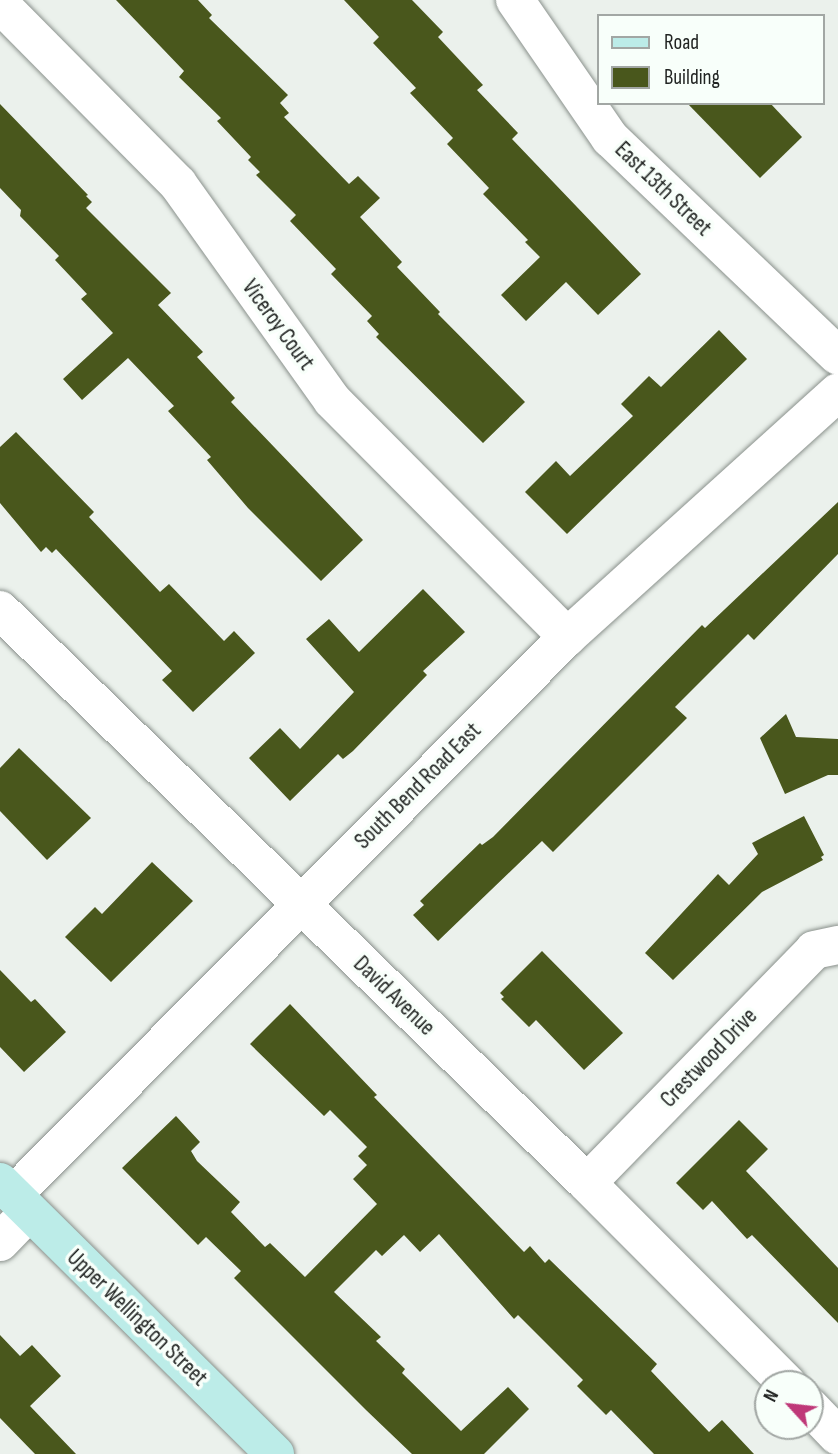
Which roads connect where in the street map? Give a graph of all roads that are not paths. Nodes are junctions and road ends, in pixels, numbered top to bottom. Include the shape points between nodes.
1 (515, 0) edge
2 (0, 4) edge
3 (838, 356) edge
4 (838, 392) edge
5 (0, 610) edge
6 (567, 637) junction
7 (300, 905) junction
8 (838, 945) edge
9 (587, 1183) junction
10 (14, 1196) edge
11 (0, 1242) edge
12 (773, 1370) edge
13 (824, 1422) edge
14 (838, 1436) edge
15 (275, 1454) edge

1 - 3 street, East 13th Street via 610,138
2 - 6 street, Viceroy Court via 178,184 332,400
4 - 6 street, South Bend Road East
5 - 7 street, David Avenue
6 - 7 street, South Bend Road East
7 - 9 street, David Avenue
7 - 10 street, South Bend Road East
8 - 9 street, Crestwood Drive via 814,950
9 - 12 street, David Avenue
10 - 11 street, South Bend Road East
10 - 15 main road, Upper Wellington Street
13 - 14 street

